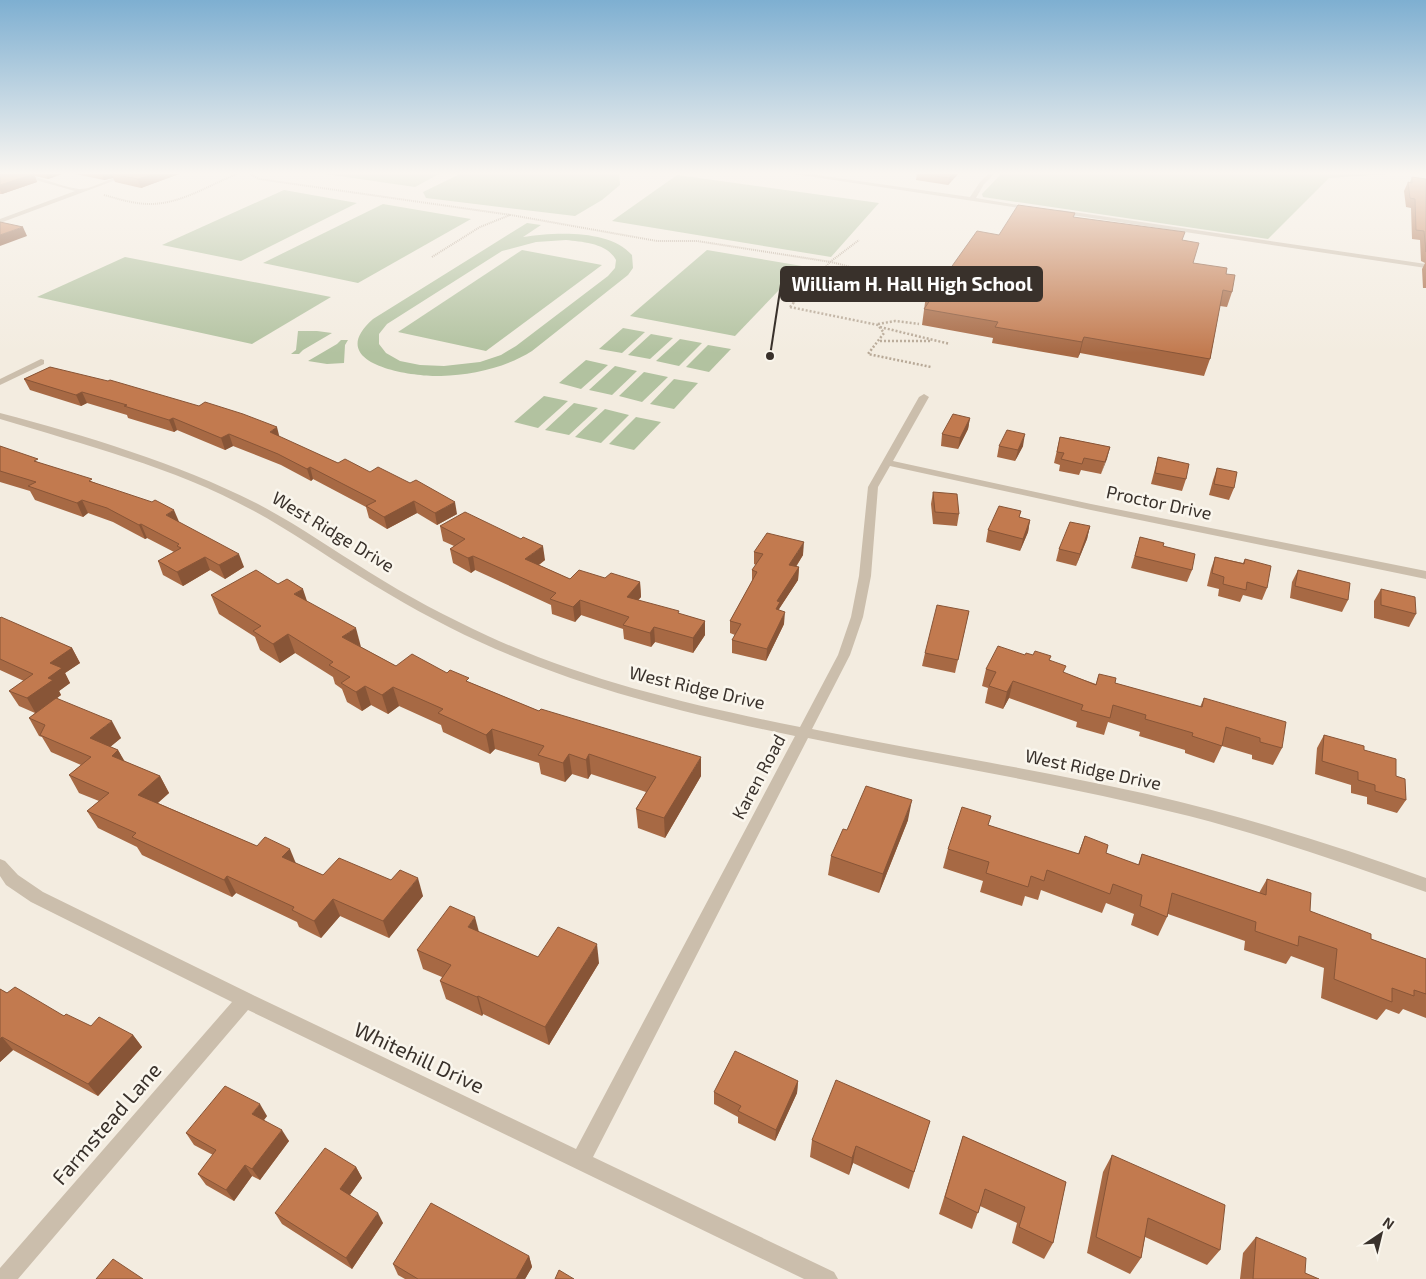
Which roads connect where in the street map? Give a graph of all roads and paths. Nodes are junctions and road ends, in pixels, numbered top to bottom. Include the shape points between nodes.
1 (469, 234) edge
2 (617, 234) edge
3 (1206, 234) edge
4 (859, 240) dead end
5 (432, 257) dead end
6 (831, 262) junction
7 (1426, 266) edge
8 (924, 286) dead end
9 (918, 324) dead end
10 (879, 326) junction
11 (880, 341) junction
12 (938, 341) junction
13 (950, 344) dead end
14 (41, 362) dead end
15 (931, 367) dead end
16 (0, 382) edge
17 (924, 397) dead end
18 (0, 416) edge
19 (886, 462) junction
20 (1426, 575) edge
21 (806, 732) junction
22 (0, 865) edge
23 (1426, 885) edge
24 (245, 1000) junction
25 (581, 1159) junction
26 (4, 1279) edge
27 (827, 1279) edge

1 - 5 path
2 - 6 path via 658,241 697,241
3 - 7 street
4 - 6 path
6 - 8 path
6 - 10 path via 790,307
9 - 10 path via 895,321
10 - 11 path via 884,334
10 - 12 path
11 - 12 path
11 - 15 path via 868,354
12 - 13 path
14 - 16 street
17 - 19 street, Karen Road
18 - 21 street, West Ridge Drive via 198,480 275,517 412,602 504,648 590,680 674,704
19 - 20 street, Proctor Drive
19 - 21 street, Karen Road via 871,496 866,576 857,616 844,655
21 - 23 street, West Ridge Drive via 1108,791 1188,810 1376,866
21 - 25 street, Karen Road
22 - 24 street, Whitehill Drive via 12,880 37,897
24 - 25 street, Whitehill Drive
24 - 26 street, Farmstead Lane
25 - 27 street, Whitehill Drive

